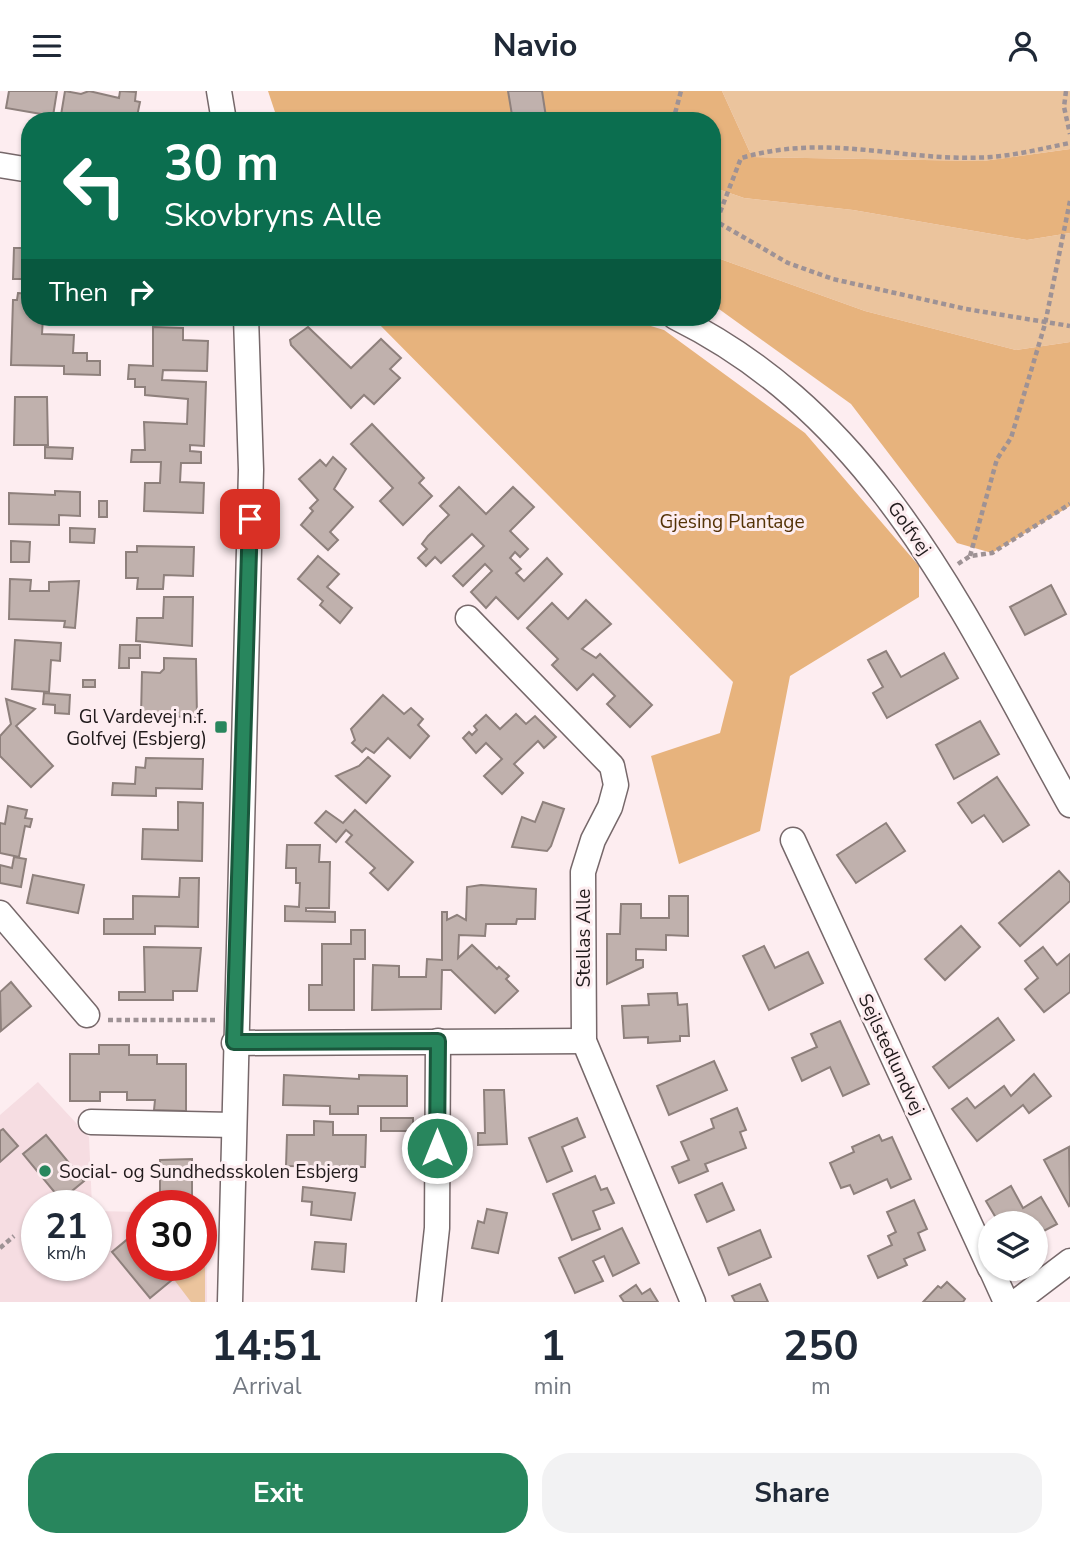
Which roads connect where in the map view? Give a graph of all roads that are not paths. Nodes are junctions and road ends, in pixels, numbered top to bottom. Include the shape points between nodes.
1 (219, 91) edge
2 (222, 112) edge
3 (0, 165) edge
4 (21, 168) edge
5 (246, 326) edge
6 (690, 326) edge
7 (468, 618) dead end
8 (1070, 805) edge
9 (793, 840) dead end
10 (0, 913) edge
11 (87, 1016) road end
12 (234, 1031) junction
13 (438, 1041) junction
14 (583, 1041) junction
15 (91, 1122) dead end
16 (233, 1125) junction
17 (978, 1240) edge
18 (1070, 1261) edge
19 (997, 1281) edge
20 (230, 1302) edge
21 (429, 1302) edge
22 (693, 1302) edge
23 (1006, 1302) edge
24 (1016, 1302) edge

1 - 2 street
3 - 4 street
5 - 12 street via 251,470
6 - 8 street, Golfvej via 765,372 826,424 880,484 943,576
7 - 14 street, Stellas Alle via 612,767 616,785 610,807 583,872
9 - 17 street, Sejlstedlundvej
10 - 11 street
12 - 13 street
12 - 16 street
13 - 14 street
13 - 21 street via 437,1228
14 - 22 street, Stellas Alle
15 - 16 street
16 - 20 street
18 - 24 street
19 - 23 street, Sejlstedlundvej

